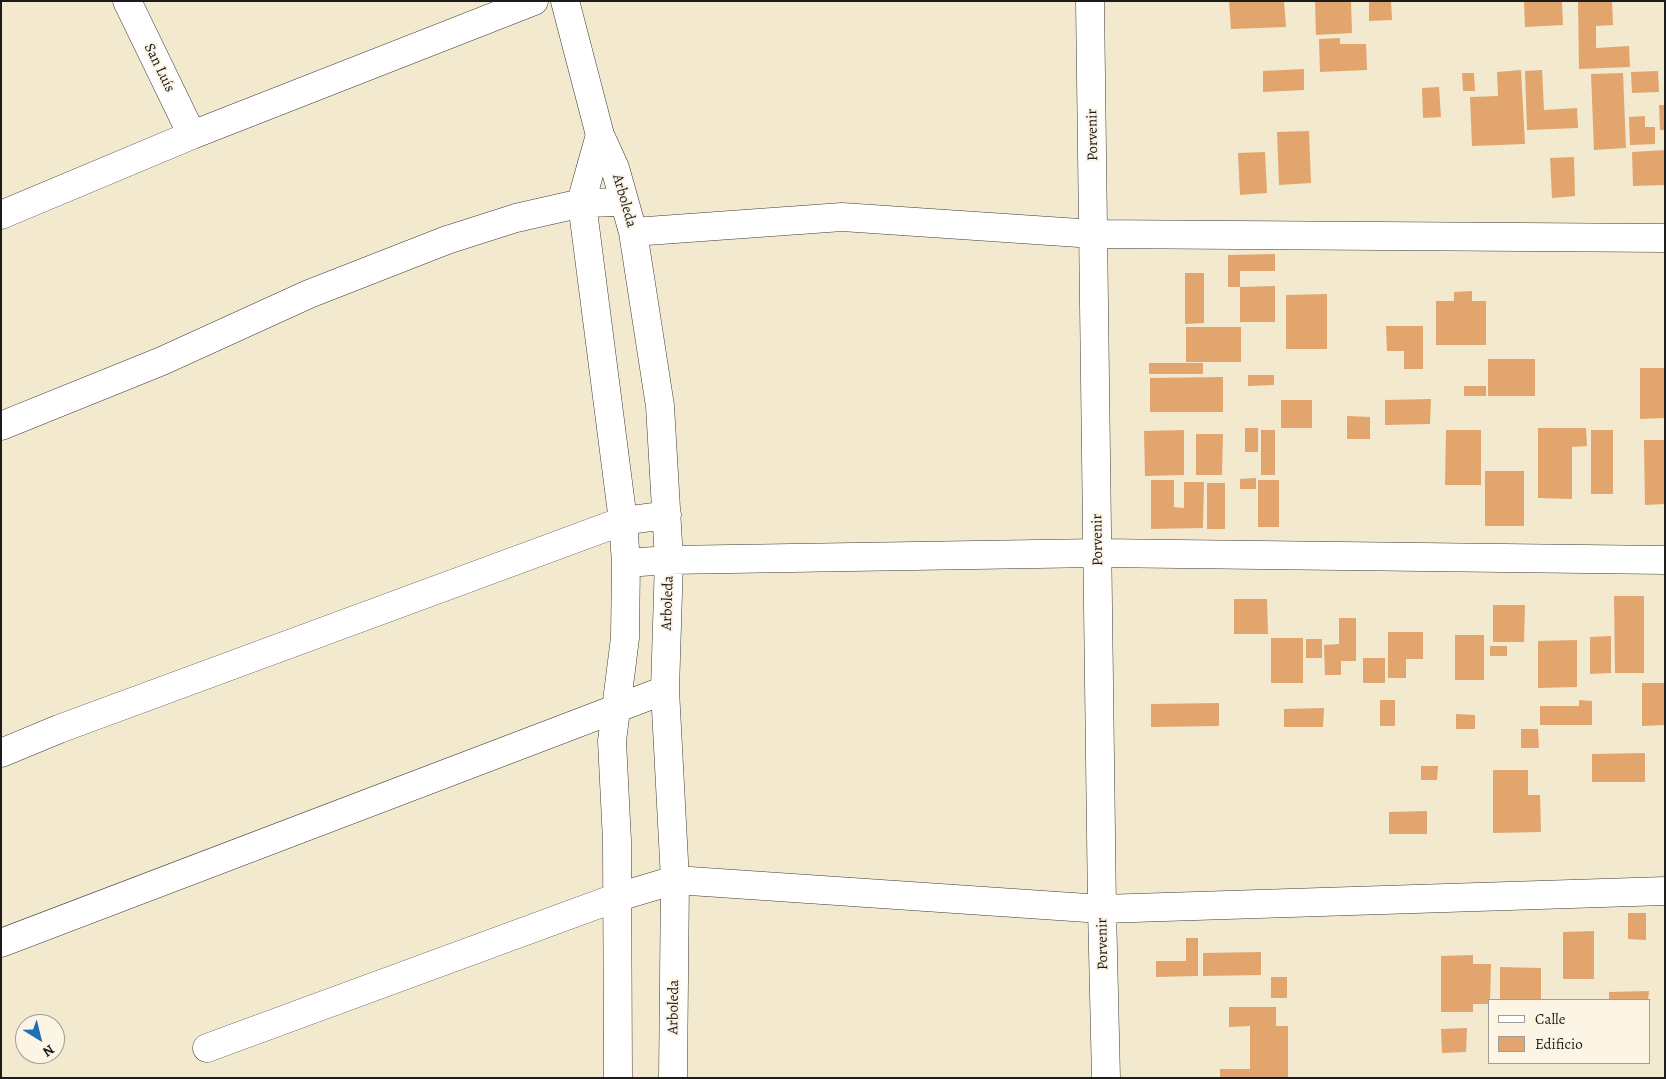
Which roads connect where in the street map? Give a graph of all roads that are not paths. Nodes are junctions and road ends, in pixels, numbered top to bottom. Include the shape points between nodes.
1 (127, 1) edge
2 (534, 1) edge
3 (565, 1) edge
4 (1090, 1) edge
5 (192, 135) junction
6 (600, 135) junction
7 (624, 202) junction
8 (582, 203) junction
9 (1, 214) edge
10 (633, 232) junction
11 (1094, 234) junction
12 (1665, 238) edge
13 (1, 426) edge
14 (667, 515) junction
15 (623, 522) junction
16 (1098, 553) junction
17 (669, 560) junction
18 (1665, 560) edge
19 (626, 562) junction
20 (665, 690) junction
21 (616, 708) junction
22 (1, 753) edge
23 (675, 880) junction
24 (1665, 891) edge
25 (618, 897) junction
26 (1102, 909) junction
27 (1, 943) edge
28 (207, 1048) dead end
29 (618, 1078) edge
30 (673, 1078) edge
31 (1106, 1078) edge

1 - 5 street, San Luís
2 - 5 street
3 - 6 street, Arboleda
4 - 11 street, Porvenir
5 - 9 street
6 - 7 street, Arboleda via 615,168
6 - 8 street, Arboleda
7 - 8 street
7 - 10 street, Arboleda
8 - 13 street via 516,218 438,243 309,294 162,361
8 - 15 street, Arboleda
10 - 11 street via 842,217
10 - 14 street, Arboleda via 660,406
11 - 12 street
11 - 16 street, Porvenir
14 - 15 street
14 - 17 street, Arboleda
15 - 19 street, Arboleda
15 - 22 street
16 - 17 street
16 - 18 street
16 - 26 street, Porvenir
17 - 19 street
17 - 20 street, Arboleda
19 - 21 street, Arboleda via 625,638
20 - 21 street
20 - 23 street, Arboleda
21 - 25 street, Arboleda via 612,741
21 - 27 street
23 - 25 street
23 - 26 street
23 - 30 street, Arboleda
24 - 26 street
25 - 28 street
25 - 29 street, Arboleda
26 - 31 street, Porvenir

